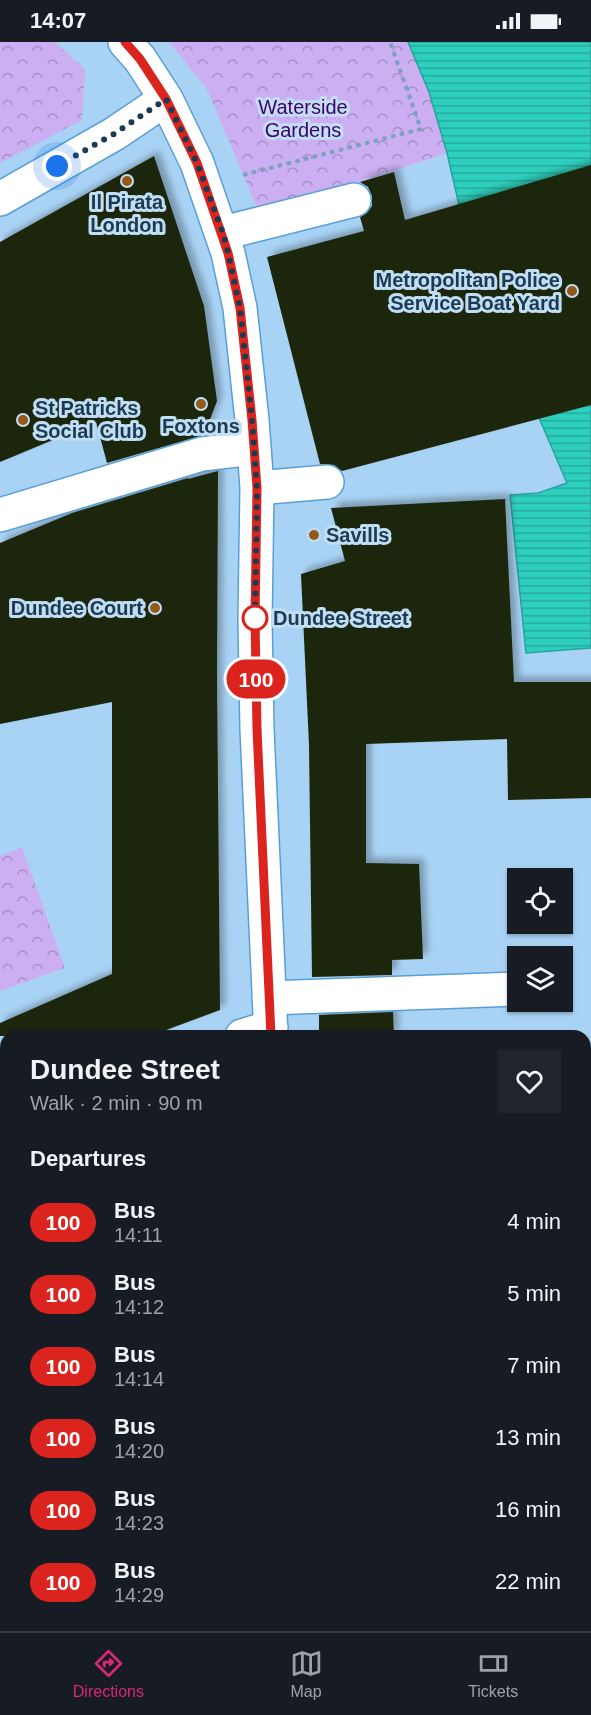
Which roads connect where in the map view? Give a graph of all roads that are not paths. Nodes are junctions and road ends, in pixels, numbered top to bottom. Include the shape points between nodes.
1 (125, 42) edge
2 (166, 99) junction
3 (0, 198) edge
4 (354, 200) dead end
5 (223, 233) junction
6 (254, 448) junction
7 (327, 482) dead end
8 (257, 488) junction
9 (0, 515) edge
10 (507, 991) edge
11 (264, 1025) edge

1 - 2 street
2 - 3 street via 114,134
2 - 5 street via 197,163
4 - 5 street
5 - 6 street via 240,308
6 - 8 street
6 - 9 street via 202,454
7 - 8 street
8 - 11 street via 255,620
10 - 11 street

